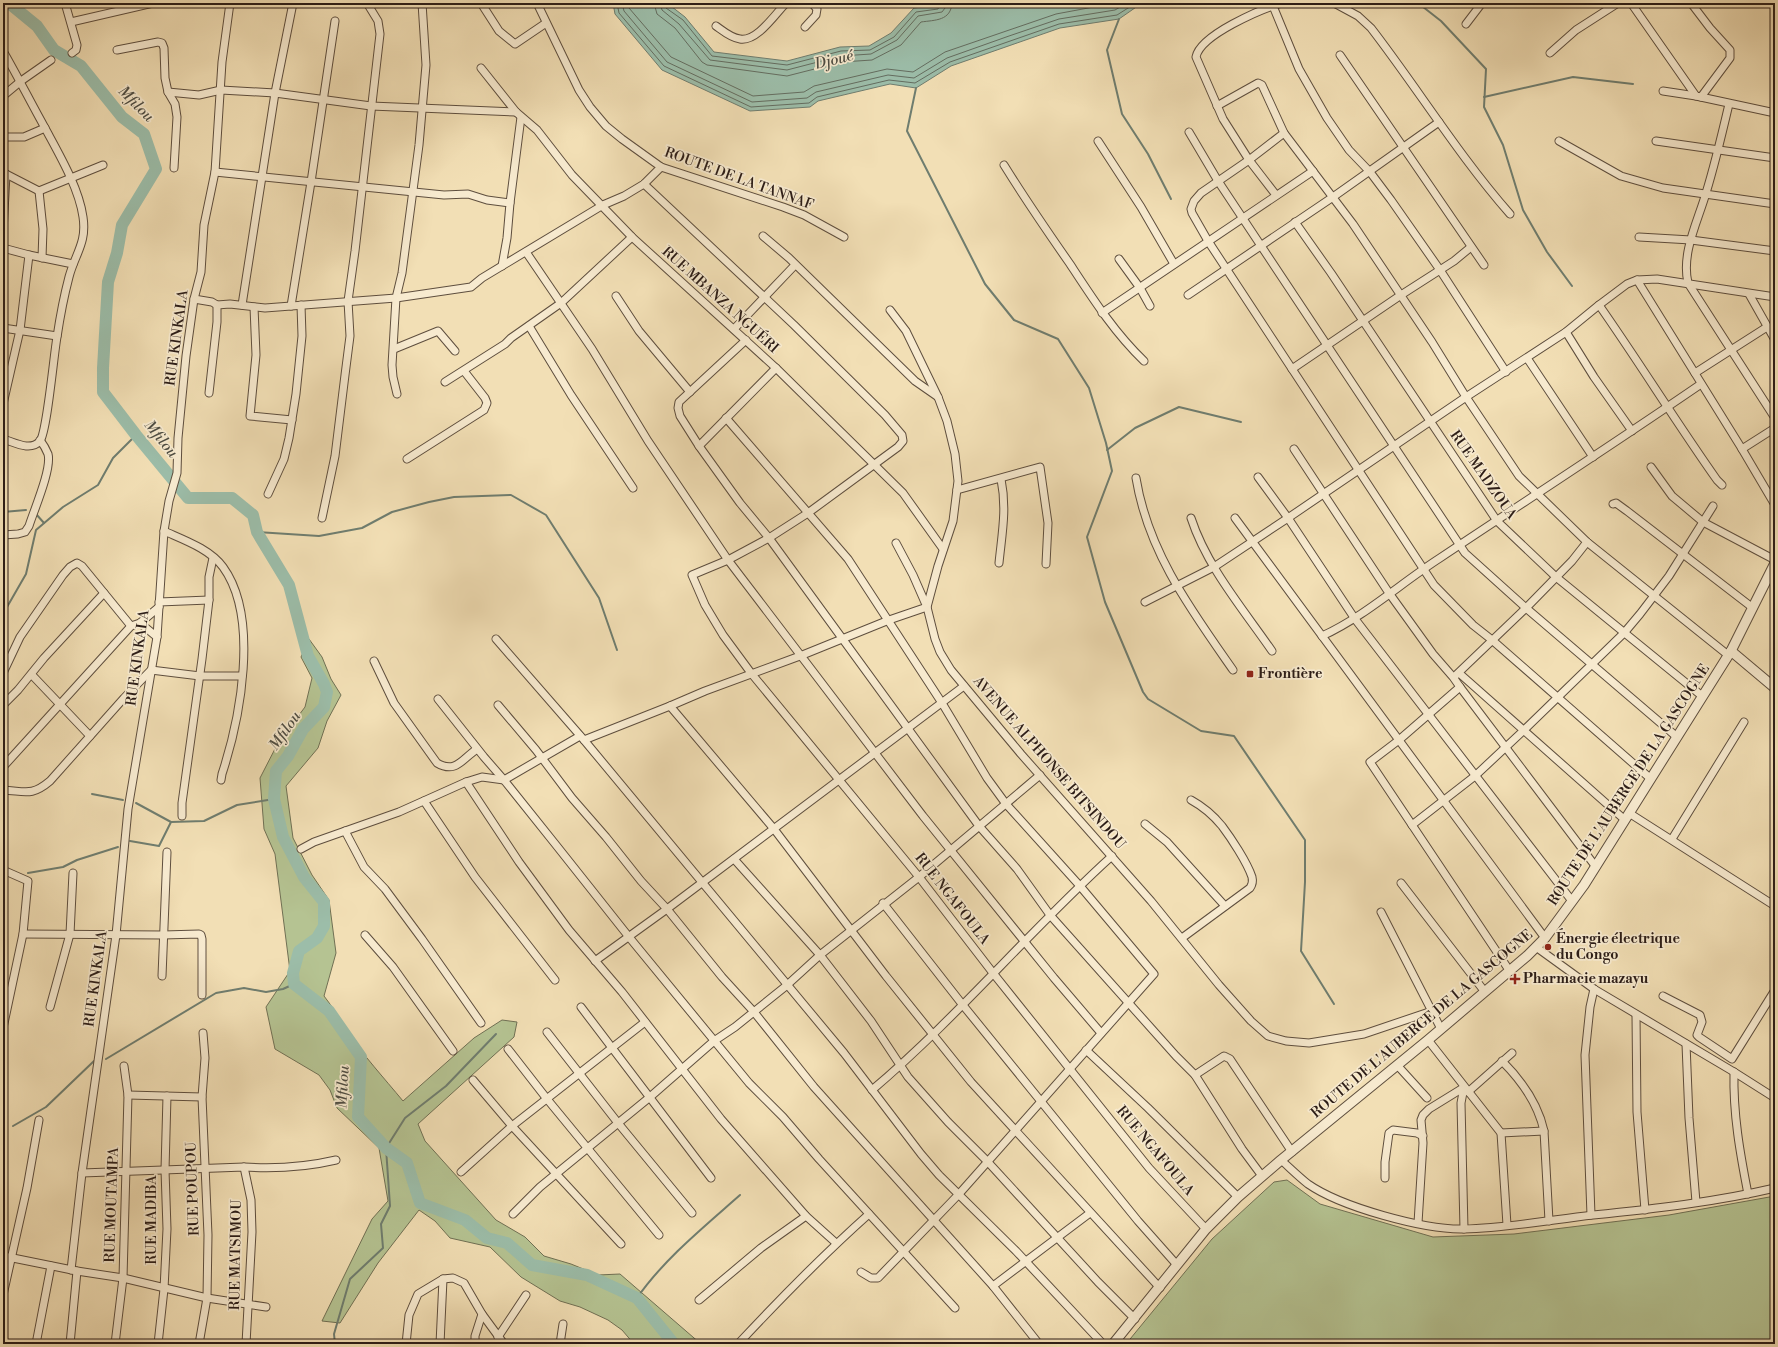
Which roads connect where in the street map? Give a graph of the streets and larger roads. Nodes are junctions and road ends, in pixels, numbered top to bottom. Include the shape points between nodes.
1 (65, 3) edge
2 (149, 3) edge
3 (153, 3) edge
4 (230, 3) edge
5 (293, 3) edge
6 (368, 3) edge
7 (422, 3) edge
8 (481, 3) edge
9 (537, 3) edge
10 (786, 3) edge
11 (812, 3) edge
12 (1282, 3) edge
13 (1334, 3) edge
14 (1482, 3) edge
15 (1618, 3) edge
16 (1632, 3) edge
17 (1691, 3) edge
18 (1273, 6) junction
19 (71, 22) junction
20 (335, 22) dead end
21 (546, 23) junction
22 (1466, 24) dead end
23 (716, 26) dead end
24 (805, 26) dead end
25 (117, 50) dead end
26 (3, 51) edge
27 (72, 53) dead end
28 (1550, 53) dead end
29 (1340, 55) dead end
30 (51, 60) dead end
31 (481, 68) dead end
32 (21, 81) junction
33 (221, 90) junction
34 (1662, 90) dead end
35 (168, 92) junction
36 (275, 93) junction
37 (3, 96) edge
38 (1699, 97) junction
39 (323, 100) junction
40 (1729, 104) junction
41 (371, 106) junction
42 (1217, 106) junction
43 (422, 108) junction
44 (1775, 113) edge
45 (519, 114) junction
46 (1439, 122) junction
47 (46, 128) junction
48 (1189, 132) dead end
49 (1284, 133) junction
50 (3, 137) edge
51 (1559, 141) dead end
52 (1656, 141) dead end
53 (1098, 142) dead end
54 (1404, 148) junction
55 (1718, 150) junction
56 (1775, 158) edge
57 (1249, 160) junction
58 (103, 165) dead end
59 (1004, 165) dead end
60 (661, 167) junction
61 (174, 168) dead end
62 (1313, 171) junction
63 (215, 172) junction
64 (1370, 172) junction
65 (5, 173) edge
66 (263, 176) junction
67 (70, 178) junction
68 (1218, 181) junction
69 (312, 182) junction
70 (644, 184) junction
71 (362, 187) junction
72 (39, 191) junction
73 (412, 192) junction
74 (1706, 194) junction
75 (1276, 196) junction
76 (1333, 197) junction
77 (510, 202) junction
78 (1775, 204) edge
79 (603, 205) junction
80 (1510, 214) dead end
81 (1243, 218) junction
82 (1295, 222) junction
83 (3, 232) edge
84 (763, 236) dead end
85 (632, 237) junction
86 (844, 237) dead end
87 (1639, 237) dead end
88 (1208, 240) junction
89 (1691, 240) junction
90 (1261, 245) junction
91 (1471, 247) junction
92 (3, 248) edge
93 (1775, 251) edge
94 (526, 252) junction
95 (29, 255) junction
96 (42, 258) junction
97 (1119, 259) dead end
98 (73, 264) junction
99 (1174, 264) junction
100 (795, 265) junction
101 (1484, 265) dead end
102 (502, 266) junction
103 (1227, 268) junction
104 (1440, 270) junction
105 (1637, 280) junction
106 (1688, 283) junction
107 (1140, 288) junction
108 (1749, 294) junction
109 (1188, 295) dead end
110 (1401, 295) junction
111 (616, 296) dead end
112 (1775, 297) edge
113 (396, 298) junction
114 (764, 298) junction
115 (194, 299) junction
116 (348, 302) junction
117 (561, 303) junction
118 (217, 305) junction
119 (242, 305) junction
120 (300, 305) junction
121 (1598, 305) junction
122 (290, 306) junction
123 (1150, 306) dead end
124 (254, 307) junction
125 (890, 310) dead end
126 (1102, 313) junction
127 (1364, 322) junction
128 (529, 326) junction
129 (1767, 327) junction
130 (3, 328) edge
131 (734, 329) junction
132 (20, 330) junction
133 (1566, 332) junction
134 (57, 336) junction
135 (746, 340) junction
136 (1775, 340) edge
137 (1327, 346) junction
138 (394, 349) junction
139 (1732, 350) junction
140 (455, 351) dead end
141 (1527, 358) junction
142 (1144, 361) dead end
143 (776, 368) junction
144 (1292, 369) junction
145 (464, 370) junction
146 (1506, 372) junction
147 (1696, 373) junction
148 (445, 382) dead end
149 (1701, 384) junction
150 (690, 392) junction
151 (209, 393) dead end
152 (397, 394) dead end
153 (938, 397) junction
154 (1466, 397) junction
155 (3, 404) edge
156 (1667, 407) junction
157 (726, 418) junction
158 (1775, 418) edge
159 (292, 420) junction
160 (1430, 422) junction
161 (1775, 428) edge
162 (1632, 431) junction
163 (3, 439) edge
164 (40, 440) junction
165 (699, 446) junction
166 (1394, 446) junction
167 (1294, 449) dead end
168 (1742, 449) junction
169 (1593, 457) junction
170 (407, 459) dead end
171 (874, 464) junction
172 (1651, 467) dead end
173 (1359, 469) junction
174 (1258, 477) dead end
175 (1136, 478) dead end
176 (1001, 479) junction
177 (1722, 485) dead end
178 (633, 488) dead end
179 (957, 490) junction
180 (1323, 493) junction
181 (268, 494) dead end
182 (1539, 494) junction
183 (1613, 504) dead end
184 (1775, 505) edge
185 (1713, 506) dead end
186 (808, 513) junction
187 (322, 518) dead end
188 (1191, 518) dead end
189 (1235, 518) dead end
190 (1288, 518) junction
191 (1497, 522) junction
192 (1703, 522) junction
193 (164, 532) junction
194 (3, 535) edge
195 (769, 538) junction
196 (1252, 541) junction
197 (1588, 542) junction
198 (896, 543) dead end
199 (1459, 545) junction
200 (943, 549) junction
201 (1682, 554) junction
202 (213, 558) junction
203 (728, 560) junction
204 (1775, 560) edge
205 (999, 563) dead end
206 (1775, 563) edge
207 (1046, 564) dead end
208 (1214, 567) junction
209 (1423, 569) junction
210 (1556, 577) junction
211 (1176, 587) junction
212 (104, 592) junction
213 (1389, 593) junction
214 (1655, 595) junction
215 (209, 600) junction
216 (1145, 602) dead end
217 (159, 605) junction
218 (927, 607) junction
219 (1526, 608) junction
220 (1753, 608) junction
221 (1355, 619) junction
222 (889, 620) junction
223 (140, 623) junction
224 (131, 626) junction
225 (1624, 633) junction
226 (1322, 636) junction
227 (157, 637) junction
228 (496, 639) dead end
229 (842, 639) junction
230 (1492, 640) junction
231 (1272, 651) dead end
232 (1730, 653) junction
233 (800, 656) junction
234 (374, 661) dead end
235 (1592, 665) junction
236 (151, 670) junction
237 (1233, 670) dead end
238 (3, 673) edge
239 (751, 674) junction
240 (32, 675) junction
241 (1456, 675) junction
242 (200, 676) junction
243 (242, 676) junction
244 (1774, 684) edge
245 (964, 686) junction
246 (1460, 688) junction
247 (1702, 696) junction
248 (1557, 698) junction
249 (438, 699) dead end
250 (942, 703) junction
251 (61, 704) junction
252 (3, 705) edge
253 (498, 705) dead end
254 (670, 706) junction
255 (1428, 714) junction
256 (1744, 722) dead end
257 (908, 727) junction
258 (1523, 731) junction
259 (90, 736) junction
260 (1677, 736) junction
261 (582, 738) junction
262 (1399, 740) junction
263 (1506, 747) junction
264 (477, 749) junction
265 (874, 752) junction
266 (543, 758) junction
267 (3, 767) edge
268 (1040, 775) junction
269 (1475, 776) junction
270 (839, 779) junction
271 (1651, 779) junction
272 (222, 780) dead end
273 (504, 780) junction
274 (466, 782) junction
275 (3, 790) edge
276 (1191, 800) dead end
277 (424, 801) junction
278 (1444, 801) junction
279 (1006, 804) junction
280 (182, 816) dead end
281 (1627, 816) junction
282 (1145, 824) dead end
283 (1412, 825) junction
284 (980, 826) junction
285 (774, 829) junction
286 (345, 831) junction
287 (1672, 839) junction
288 (301, 849) dead end
289 (951, 849) junction
290 (167, 852) dead end
291 (1112, 856) junction
292 (734, 859) junction
293 (1596, 866) junction
294 (3, 870) edge
295 (73, 873) dead end
296 (919, 876) junction
297 (702, 883) junction
298 (1401, 883) dead end
299 (1080, 886) junction
300 (1572, 901) junction
301 (883, 904) junction
302 (1225, 906) junction
303 (1775, 906) edge
304 (667, 909) junction
305 (1381, 912) dead end
306 (1050, 915) junction
307 (850, 930) junction
308 (23, 934) junction
309 (70, 934) junction
310 (116, 935) junction
311 (365, 935) dead end
312 (163, 936) junction
313 (629, 937) junction
314 (1182, 938) junction
315 (1545, 938) junction
316 (1024, 942) junction
317 (1536, 947) junction
318 (820, 955) junction
319 (595, 961) junction
320 (1510, 970) junction
321 (993, 973) junction
322 (162, 976) dead end
323 (555, 980) dead end
324 (786, 986) junction
325 (1594, 989) junction
326 (1775, 990) edge
327 (1485, 992) junction
328 (202, 994) dead end
329 (1663, 996) dead end
330 (1128, 1002) junction
331 (962, 1004) junction
332 (581, 1006) dead end
333 (50, 1007) dead end
334 (1432, 1011) junction
335 (754, 1012) junction
336 (1636, 1015) junction
337 (645, 1022) junction
338 (481, 1023) dead end
339 (3, 1028) edge
340 (1441, 1029) junction
341 (547, 1032) dead end
342 (203, 1033) dead end
343 (1101, 1033) junction
344 (934, 1034) junction
345 (1428, 1040) junction
346 (714, 1041) junction
347 (1686, 1044) junction
348 (612, 1048) junction
349 (508, 1049) dead end
350 (1086, 1050) junction
351 (452, 1051) dead end
352 (1512, 1053) dead end
353 (1502, 1061) junction
354 (1397, 1065) junction
355 (124, 1066) dead end
356 (900, 1066) junction
357 (1069, 1068) junction
358 (682, 1069) junction
359 (1734, 1072) junction
360 (580, 1074) junction
361 (1195, 1075) junction
362 (473, 1080) dead end
363 (1465, 1089) junction
364 (872, 1090) junction
365 (128, 1095) junction
366 (167, 1096) junction
367 (202, 1097) junction
368 (650, 1097) junction
369 (1426, 1098) dead end
370 (1775, 1098) edge
371 (547, 1099) junction
372 (1041, 1100) junction
373 (39, 1120) dead end
374 (618, 1123) junction
375 (512, 1126) junction
376 (1014, 1130) junction
377 (1544, 1132) junction
378 (1501, 1133) junction
379 (1422, 1136) junction
380 (587, 1148) junction
381 (1292, 1152) junction
382 (336, 1160) dead end
383 (1281, 1160) junction
384 (987, 1161) junction
385 (244, 1167) junction
386 (206, 1169) junction
387 (165, 1170) junction
388 (126, 1172) junction
389 (461, 1172) dead end
390 (82, 1173) junction
391 (556, 1174) junction
392 (1262, 1176) junction
393 (711, 1178) dead end
394 (1385, 1178) dead end
395 (1775, 1188) edge
396 (958, 1194) junction
397 (1748, 1194) junction
398 (1238, 1197) junction
399 (1696, 1202) junction
400 (1644, 1210) junction
401 (692, 1213) dead end
402 (1090, 1213) junction
403 (513, 1214) dead end
404 (869, 1214) junction
405 (1591, 1215) junction
406 (806, 1216) junction
407 (934, 1220) junction
408 (1549, 1221) junction
409 (1418, 1223) junction
410 (1506, 1225) junction
411 (1206, 1229) junction
412 (1464, 1229) junction
413 (659, 1235) dead end
414 (1057, 1238) junction
415 (836, 1243) junction
416 (621, 1244) dead end
417 (903, 1251) junction
418 (3, 1256) edge
419 (12, 1258) junction
420 (1025, 1262) junction
421 (1177, 1265) junction
422 (51, 1266) junction
423 (74, 1271) junction
424 (861, 1272) dead end
425 (123, 1278) junction
426 (443, 1279) junction
427 (993, 1286) junction
428 (1160, 1288) junction
429 (164, 1289) junction
430 (3, 1295) edge
431 (526, 1295) dead end
432 (207, 1298) junction
433 (699, 1300) dead end
434 (249, 1304) junction
435 (266, 1307) dead end
436 (955, 1308) dead end
437 (482, 1314) junction
438 (1135, 1319) junction
439 (564, 1324) dead end
440 (498, 1337) junction
441 (36, 1344) edge
442 (70, 1344) edge
443 (115, 1344) edge
444 (158, 1344) edge
445 (199, 1344) edge
446 (246, 1344) edge
447 (406, 1344) edge
448 (440, 1344) edge
449 (475, 1344) edge
450 (504, 1344) edge
451 (560, 1344) edge
452 (738, 1344) edge
453 (1039, 1344) edge
454 (1103, 1344) edge
455 (1113, 1344) edge

1 - 19 street
2 - 3 street
2 - 19 street
4 - 33 street, RUE KINKALA
5 - 36 street
6 - 41 street via 378,22 380,34
7 - 43 street via 426,65
8 - 21 street via 499,31 515,44
9 - 21 street, ROUTE DE LA TANNAF
10 - 23 street via 758,34 749,39 740,40
11 - 24 street via 816,15
12 - 18 street
13 - 46 street via 1358,16 1371,28
14 - 22 street
15 - 28 street via 1576,30
16 - 38 street
17 - 38 street via 1730,50 1730,58
18 - 42 street via 1242,19 1199,48 1197,62
18 - 64 street via 1299,69 1327,118
19 - 27 street via 77,46
20 - 39 street
21 - 60 street, ROUTE DE LA TANNAF via 590,107 606,126
25 - 35 street via 162,43
26 - 32 street
29 - 54 street
30 - 32 street
31 - 45 street, RUE MBANZA NGUÉRI
32 - 37 street
32 - 47 street
33 - 35 street via 199,94
33 - 36 street
33 - 63 street, RUE KINKALA
34 - 38 street
35 - 61 street via 175,104 177,117
36 - 39 street
36 - 66 street
38 - 40 street
39 - 41 street
39 - 69 street
40 - 44 street
40 - 55 street
41 - 43 street
41 - 71 street
42 - 49 street via 1260,83
42 - 57 street
43 - 45 street
43 - 73 street
45 - 77 street
45 - 79 street, RUE MBANZA NGUÉRI via 537,130 569,170
46 - 54 street
46 - 80 street via 1485,186
47 - 50 street via 24,137
47 - 67 street
48 - 68 street
49 - 57 street
49 - 62 street
51 - 74 street via 1620,176 1663,188
52 - 55 street
53 - 99 street via 1141,207
54 - 64 street
54 - 91 street
55 - 56 street
55 - 74 street
57 - 68 street
57 - 75 street
58 - 67 street
59 - 126 street
60 - 70 street
60 - 86 street, ROUTE DE LA TANNAF via 783,207
62 - 75 street
62 - 76 street
63 - 66 street
63 - 115 street, RUE KINKALA via 204,225 201,272
64 - 76 street
64 - 104 street
65 - 72 street
65 - 83 street
66 - 69 street
66 - 119 street
67 - 72 street
67 - 98 street via 83,217 82,243
68 - 81 street
68 - 88 street via 1201,193 1191,209
69 - 71 street
69 - 122 street
70 - 79 street
70 - 114 street
71 - 73 street
71 - 116 street
72 - 96 street via 43,229
73 - 77 street via 468,194 487,200
73 - 113 street via 402,273
74 - 78 street
74 - 89 street
75 - 81 street
76 - 82 street
76 - 110 street
77 - 102 street
79 - 85 street, RUE MBANZA NGUÉRI
79 - 94 street
81 - 88 street
81 - 90 street
82 - 90 street
82 - 127 street, RUE MADZOUA
84 - 100 street
85 - 117 street
85 - 131 street, RUE MBANZA NGUÉRI
87 - 89 street
88 - 99 street
88 - 103 street
89 - 93 street
89 - 106 street via 1686,273
90 - 103 street
90 - 137 street
91 - 101 street
91 - 104 street
92 - 95 street
94 - 102 street
94 - 117 street
95 - 96 street
95 - 132 street
96 - 98 street
97 - 107 street
98 - 134 street
99 - 107 street
100 - 114 street
100 - 153 street via 915,381
102 - 113 street via 471,287
103 - 109 street
103 - 144 street
104 - 110 street
104 - 146 street
105 - 106 street via 1657,279
105 - 121 street via 1627,284
105 - 147 street
106 - 108 street
106 - 139 street
107 - 123 street
107 - 126 street
108 - 112 street
108 - 129 street
110 - 127 street
110 - 154 street
111 - 150 street via 639,331
113 - 116 street
113 - 138 street
114 - 131 street
114 - 171 street via 902,435 898,447
115 - 118 street
115 - 193 street, RUE KINKALA via 186,356 177,473
116 - 120 street
116 - 187 street via 350,336 333,469
117 - 128 street
117 - 203 street via 648,442
118 - 119 street
118 - 151 street
119 - 124 street
120 - 122 street
120 - 159 street via 302,336
121 - 133 street
121 - 156 street
122 - 124 street
124 - 159 street via 256,355 250,416
125 - 153 street, AVENUE ALPHONSE BITSINDOU via 906,331
126 - 142 street
127 - 137 street
127 - 160 street, RUE MADZOUA
128 - 145 street
128 - 178 street via 570,395
129 - 136 street
129 - 139 street
130 - 132 street
131 - 135 street, RUE MBANZA NGUÉRI
132 - 134 street
132 - 155 street
133 - 141 street
133 - 162 street
134 - 164 street
135 - 143 street, RUE MBANZA NGUÉRI
135 - 150 street
137 - 144 street
137 - 166 street
138 - 140 street via 438,332
138 - 152 street via 393,377
139 - 147 street
139 - 158 street
141 - 146 street
141 - 169 street
143 - 157 street
143 - 171 street, RUE MBANZA NGUÉRI
144 - 173 street
145 - 148 street
145 - 170 street via 485,398 487,403 484,410
146 - 154 street
147 - 149 street
149 - 156 street
149 - 168 street
150 - 165 street via 678,408 680,416
153 - 179 street, AVENUE ALPHONSE BITSINDOU via 955,454
154 - 160 street
154 - 182 street via 1519,476
156 - 162 street
156 - 177 street
157 - 165 street
157 - 186 street
159 - 181 street via 284,458
160 - 166 street
160 - 191 street, RUE MADZOUA
161 - 168 street
162 - 169 street
163 - 164 street via 24,446
164 - 194 street via 48,454 48,462 28,526 25,532
165 - 195 street
166 - 173 street
166 - 199 street
167 - 180 street
168 - 184 street
169 - 182 street
171 - 186 street
171 - 200 street, RUE MBANZA NGUÉRI via 903,493
172 - 192 street via 1672,496
173 - 180 street
173 - 209 street
174 - 190 street
175 - 211 street via 1149,528
176 - 179 street
176 - 205 street via 1004,518
176 - 207 street via 1040,467 1048,523
179 - 200 street, AVENUE ALPHONSE BITSINDOU via 953,521
180 - 190 street
180 - 213 street
182 - 191 street
182 - 197 street
183 - 201 street via 1616,503
185 - 192 street
186 - 195 street
186 - 222 street via 848,559
188 - 208 street via 1196,534
189 - 196 street
190 - 196 street
190 - 221 street
191 - 199 street
191 - 210 street, RUE MADZOUA
192 - 201 street
192 - 204 street
193 - 202 street via 184,540
193 - 217 street, RUE KINKALA
195 - 203 street
195 - 229 street
196 - 208 street
196 - 226 street
197 - 210 street
197 - 214 street
198 - 218 street
199 - 209 street
199 - 219 street
200 - 218 street, AVENUE ALPHONSE BITSINDOU
201 - 214 street
201 - 220 street
202 - 215 street via 209,577
202 - 243 street via 229,577 244,625
203 - 233 street
203 - 239 street, RUE NGAFOULA via 692,575 705,605
206 - 220 street, ROUTE DE L'AUBERGE DE LA GASCOGNE
208 - 211 street
208 - 231 street
209 - 213 street
209 - 230 street via 1451,603
210 - 219 street
210 - 225 street, RUE MADZOUA
211 - 216 street
211 - 237 street
212 - 224 street
212 - 238 street via 82,566 77,563 70,567 20,638
212 - 240 street via 44,658
213 - 221 street
213 - 241 street via 1433,654
214 - 225 street
214 - 232 street
215 - 217 street
215 - 242 street
217 - 223 street
217 - 227 street, RUE KINKALA
218 - 222 street
218 - 245 street, AVENUE ALPHONSE BITSINDOU via 940,652
219 - 230 street
219 - 235 street
220 - 232 street, ROUTE DE L'AUBERGE DE LA GASCOGNE
221 - 226 street
221 - 255 street
222 - 229 street
222 - 250 street
223 - 224 street
223 - 227 street
224 - 251 street
225 - 235 street
225 - 247 street, RUE MADZOUA
226 - 262 street
227 - 236 street, RUE KINKALA
228 - 261 street
229 - 233 street
229 - 257 street
230 - 241 street
230 - 248 street
232 - 244 street
232 - 247 street, ROUTE DE L'AUBERGE DE LA GASCOGNE
233 - 239 street
233 - 265 street
234 - 264 street via 394,703 437,762 448,768 453,767
235 - 248 street
235 - 260 street
236 - 242 street
236 - 259 street
236 - 310 street, RUE KINKALA via 128,809
239 - 254 street
239 - 270 street, RUE NGAFOULA
240 - 251 street
240 - 252 street
241 - 246 street
241 - 258 street
242 - 243 street
242 - 280 street
243 - 272 street
245 - 250 street
245 - 268 street, AVENUE ALPHONSE BITSINDOU
246 - 255 street
246 - 263 street
247 - 260 street, ROUTE DE L'AUBERGE DE LA GASCOGNE
248 - 258 street
248 - 271 street
249 - 264 street
250 - 257 street
250 - 279 street
251 - 259 street
251 - 267 street
253 - 266 street
254 - 261 street
254 - 285 street
255 - 262 street
255 - 269 street
256 - 287 street
257 - 265 street
257 - 284 street
258 - 263 street
258 - 281 street
259 - 275 street via 41,788 34,792
260 - 271 street, ROUTE DE L'AUBERGE DE LA GASCOGNE
261 - 266 street
261 - 297 street
262 - 278 street
262 - 283 street via 1370,762
263 - 269 street
263 - 293 street
264 - 273 street
265 - 270 street
265 - 289 street
266 - 273 street
266 - 304 street via 572,798
268 - 279 street
268 - 291 street, AVENUE ALPHONSE BITSINDOU
269 - 278 street
269 - 300 street
270 - 285 street
270 - 296 street, RUE NGAFOULA
271 - 281 street, ROUTE DE L'AUBERGE DE LA GASCOGNE
273 - 274 street via 482,777
273 - 313 street
274 - 277 street
274 - 319 street via 519,862
276 - 302 street via 1208,812 1221,826 1252,877 1250,888
277 - 286 street
277 - 323 street via 475,877
278 - 283 street
278 - 315 street
279 - 284 street
279 - 299 street
281 - 287 street
281 - 293 street, ROUTE DE L'AUBERGE DE LA GASCOGNE
282 - 302 street via 1167,842
283 - 320 street
284 - 289 street
284 - 306 street via 1017,869
285 - 292 street
285 - 307 street
286 - 288 street
286 - 338 street via 364,867 385,889
287 - 303 street
289 - 296 street
289 - 316 street
290 - 312 street
291 - 299 street
291 - 314 street, AVENUE ALPHONSE BITSINDOU
292 - 297 street
292 - 318 street
293 - 300 street, ROUTE DE L'AUBERGE DE LA GASCOGNE
294 - 308 street via 28,881
295 - 309 street
296 - 301 street
296 - 321 street, RUE NGAFOULA
297 - 304 street
297 - 324 street
298 - 327 street
299 - 306 street
299 - 330 street via 1154,974
300 - 315 street, ROUTE DE L'AUBERGE DE LA GASCOGNE
301 - 307 street
301 - 331 street
302 - 314 street
304 - 313 street
304 - 335 street
305 - 334 street
306 - 316 street
306 - 330 street
307 - 318 street
307 - 344 street
308 - 309 street
308 - 339 street
309 - 310 street
309 - 333 street
310 - 312 street
310 - 390 street, RUE KINKALA
311 - 351 street via 393,967
312 - 322 street
312 - 328 street via 202,936
313 - 319 street
313 - 346 street
314 - 334 street, AVENUE ALPHONSE BITSINDOU via 1219,985 1268,1036 1309,1044 1364,1034
315 - 317 street, ROUTE DE L'AUBERGE DE LA GASCOGNE
316 - 321 street
316 - 343 street
317 - 320 street, ROUTE DE L'AUBERGE DE LA GASCOGNE
317 - 325 street
318 - 324 street
318 - 356 street via 871,1021
319 - 337 street
320 - 327 street, ROUTE DE L'AUBERGE DE LA GASCOGNE
321 - 331 street
321 - 357 street, RUE NGAFOULA
324 - 335 street
324 - 364 street via 844,1053
325 - 336 street
325 - 405 street via 1585,1055
326 - 329 street via 1732,1059 1697,1035 1702,1022 1700,1015
327 - 340 street, ROUTE DE L'AUBERGE DE LA GASCOGNE
330 - 343 street
330 - 361 street
331 - 344 street
331 - 372 street
332 - 348 street
334 - 340 street
335 - 346 street
335 - 407 street via 829,1105
336 - 347 street
336 - 400 street via 1637,1112
337 - 348 street
337 - 358 street
340 - 345 street, ROUTE DE L'AUBERGE DE LA GASCOGNE
341 - 360 street
342 - 367 street, RUE POUPOU via 205,1058
343 - 350 street
344 - 356 street
344 - 376 street via 971,1082
345 - 354 street, ROUTE DE L'AUBERGE DE LA GASCOGNE
345 - 363 street
346 - 358 street
346 - 404 street
347 - 359 street
347 - 399 street
348 - 360 street
348 - 368 street
349 - 371 street
350 - 357 street
350 - 398 street
352 - 353 street
353 - 363 street
353 - 377 street via 1519,1078 1531,1097 1541,1118
354 - 369 street
354 - 381 street, ROUTE DE L'AUBERGE DE LA GASCOGNE
355 - 365 street, RUE MOUTAMPA
356 - 364 street
356 - 384 street via 948,1122
357 - 372 street
357 - 411 street, RUE NGAFOULA via 1149,1168
358 - 368 street
358 - 406 street via 721,1120
359 - 370 street
359 - 397 street via 1739,1149
360 - 371 street
360 - 374 street
361 - 381 street via 1224,1056 1230,1059
361 - 392 street via 1242,1150
362 - 375 street
363 - 378 street
363 - 379 street via 1423,1115
363 - 412 street via 1461,1103
364 - 396 street via 921,1154
365 - 366 street
365 - 388 street, RUE MOUTAMPA
366 - 367 street
366 - 387 street, RUE MADIBA
367 - 386 street, RUE POUPOU
368 - 374 street
368 - 393 street
371 - 375 street
371 - 380 street
372 - 376 street
372 - 421 street via 1138,1221
373 - 419 street
374 - 380 street
374 - 401 street
375 - 389 street
375 - 391 street
376 - 384 street
376 - 402 street
377 - 378 street
377 - 408 street
378 - 410 street
379 - 394 street via 1393,1130 1389,1133
379 - 409 street
380 - 391 street
380 - 413 street
381 - 383 street, ROUTE DE L'AUBERGE DE LA GASCOGNE
382 - 385 street via 311,1165
383 - 392 street, ROUTE DE L'AUBERGE DE LA GASCOGNE
383 - 409 street via 1308,1184 1329,1196 1372,1212
384 - 396 street
384 - 414 street
385 - 386 street
385 - 434 street, RUE MATSIMOU via 251,1200
386 - 387 street
386 - 432 street, RUE POUPOU
387 - 388 street
387 - 429 street, RUE MADIBA via 167,1229
388 - 390 street
388 - 425 street, RUE MOUTAMPA
390 - 423 street, RUE KINKALA
391 - 403 street
391 - 416 street
392 - 398 street, ROUTE DE L'AUBERGE DE LA GASCOGNE
395 - 397 street
396 - 407 street
396 - 420 street
397 - 399 street
398 - 411 street, ROUTE DE L'AUBERGE DE LA GASCOGNE
399 - 400 street
400 - 405 street
402 - 414 street
402 - 428 street
404 - 415 street
404 - 417 street
405 - 408 street
406 - 415 street
406 - 433 street via 761,1248
407 - 417 street
407 - 427 street
408 - 410 street
409 - 412 street
410 - 412 street
411 - 421 street, ROUTE DE L'AUBERGE DE LA GASCOGNE
414 - 420 street
414 - 438 street
415 - 452 street
417 - 424 street via 878,1278 871,1278
417 - 436 street
418 - 419 street
419 - 422 street
419 - 430 street
420 - 427 street
420 - 454 street
421 - 428 street, ROUTE DE L'AUBERGE DE LA GASCOGNE
422 - 423 street
422 - 441 street
423 - 425 street
423 - 442 street, RUE KINKALA
425 - 429 street
425 - 443 street, RUE MOUTAMPA
426 - 437 street via 453,1278 464,1283
426 - 447 street via 418,1294 409,1315
426 - 448 street
427 - 453 street
428 - 438 street, ROUTE DE L'AUBERGE DE LA GASCOGNE
429 - 432 street
429 - 444 street, RUE MADIBA
431 - 440 street
432 - 434 street
432 - 445 street, RUE POUPOU
434 - 435 street
434 - 446 street, RUE MATSIMOU
437 - 440 street
437 - 449 street
438 - 455 street, ROUTE DE L'AUBERGE DE LA GASCOGNE
439 - 451 street
440 - 450 street

